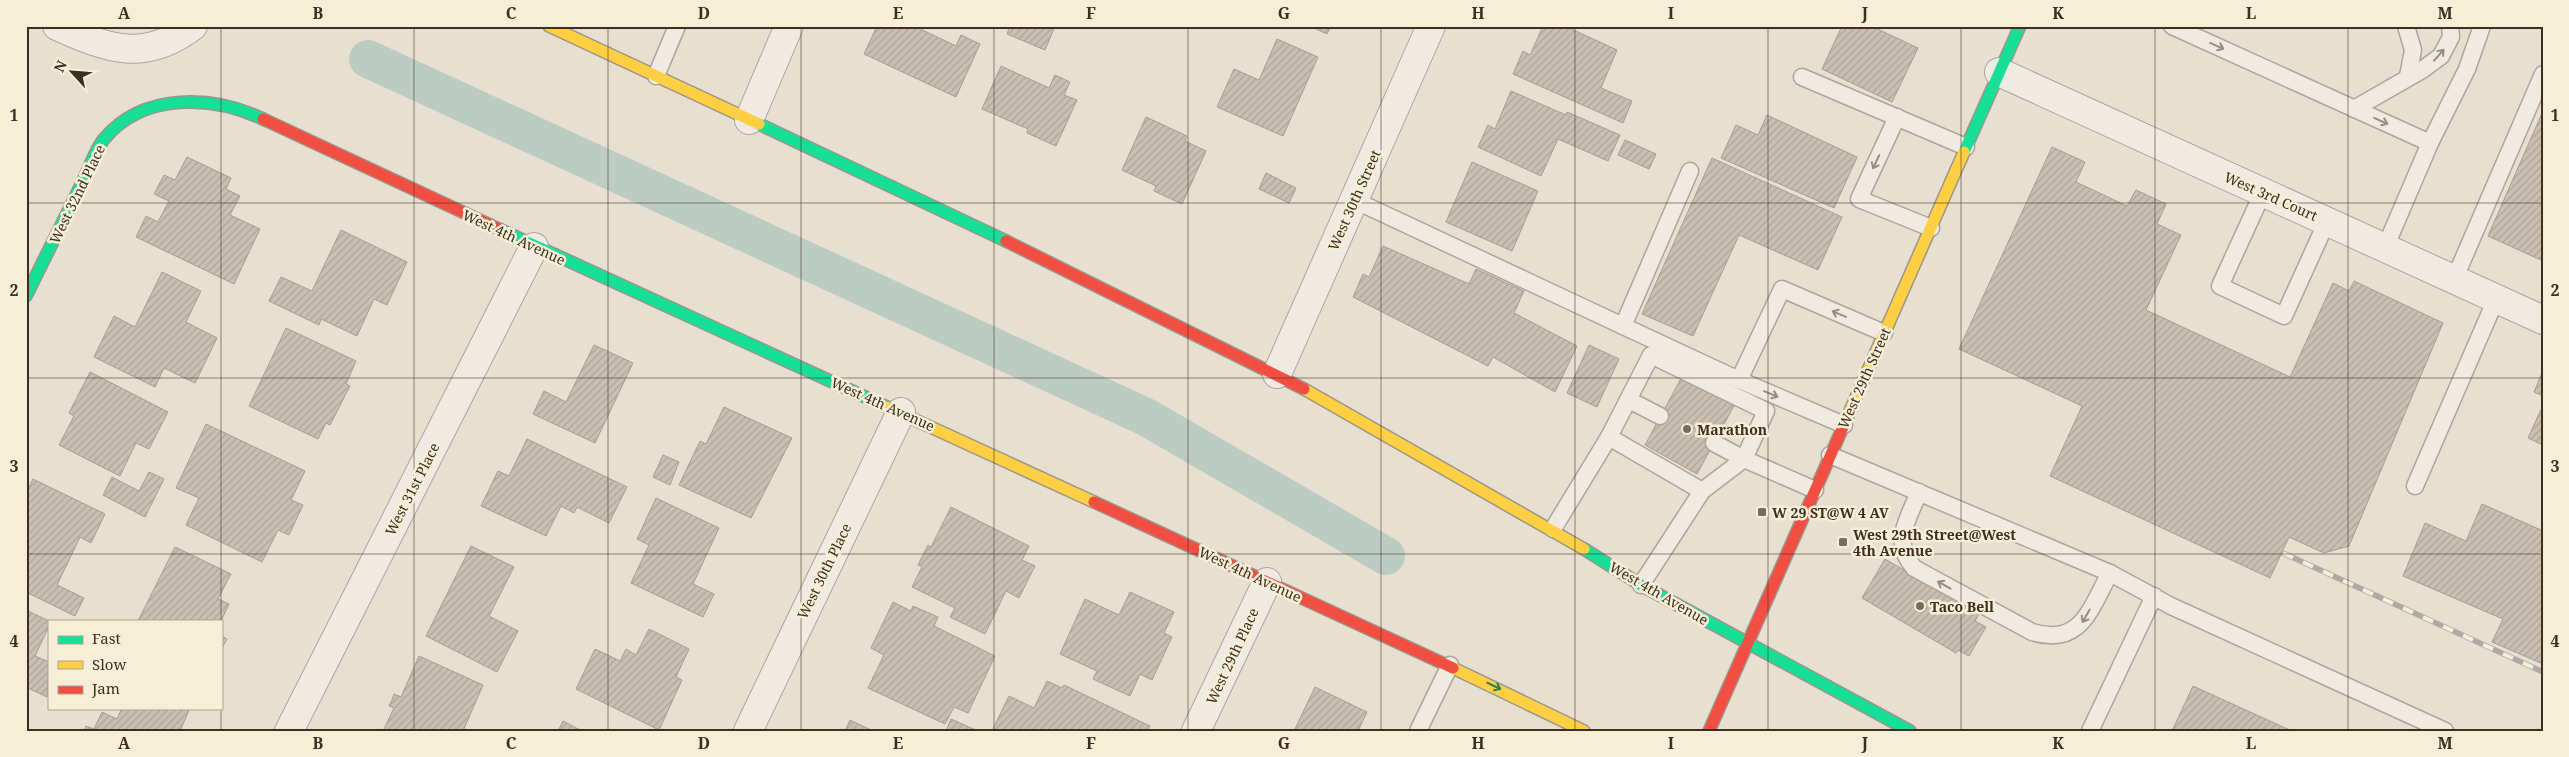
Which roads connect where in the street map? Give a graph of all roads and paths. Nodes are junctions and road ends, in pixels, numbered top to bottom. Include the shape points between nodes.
1 (57, 26) edge
2 (193, 26) edge
3 (550, 26) edge
4 (678, 26) edge
5 (790, 26) edge
6 (1431, 26) edge
7 (2020, 26) edge
8 (2172, 26) edge
9 (2406, 26) edge
10 (2450, 26) edge
11 (2482, 26) edge
12 (2000, 72) junction
13 (2543, 74) edge
14 (656, 76) junction
15 (2408, 76) junction
16 (1802, 77) dead end
17 (175, 103) joint
18 (2354, 109) junction
19 (1896, 117) junction
20 (749, 120) junction
21 (2430, 143) junction
22 (1966, 147) junction
23 (1690, 171) dead end
24 (2263, 192) junction
25 (1354, 200) junction
26 (2326, 221) junction
27 (1931, 228) junction
28 (534, 247) junction
29 (2385, 248) junction
30 (2454, 280) junction
31 (26, 296) edge
32 (2496, 299) junction
33 (2543, 320) edge
34 (1624, 326) junction
35 (1884, 333) junction
36 (1277, 374) junction
37 (1739, 380) junction
38 (1628, 400) junction
39 (901, 412) junction
40 (1660, 416) dead end
41 (1844, 425) junction
42 (1608, 437) junction
43 (1714, 443) dead end
44 (1830, 455) junction
45 (1744, 459) junction
46 (2415, 486) dead end
47 (1815, 490) junction
48 (1702, 491) junction
49 (1919, 492) junction
50 (1553, 529) junction
51 (2110, 574) junction
52 (1267, 582) junction
53 (1641, 585) junction
54 (2154, 596) junction
55 (1750, 644) junction
56 (1450, 665) junction
57 (289, 731) edge
58 (748, 731) edge
59 (1196, 731) edge
60 (1418, 731) edge
61 (1584, 731) edge
62 (1709, 731) edge
63 (1910, 731) edge
64 (2090, 731) edge
65 (2445, 731) edge

1 - 2 street via 107,47 131,50 156,47
3 - 14 street, West 4th Avenue
4 - 14 lane
5 - 20 street
6 - 25 street, West 30th Street
7 - 12 street, West 29th Street
8 -> 18 lane
9 - 15 lane via 2413,50
15 -> 10 lane via 2440,56 2451,37
11 - 21 lane via 2467,69
12 - 22 street, West 29th Street
12 - 24 street, West 3rd Court
13 - 30 lane
14 - 20 street, West 4th Avenue
15 - 18 lane
16 - 19 lane
17 - 28 street, West 4th Avenue via 204,101 240,108
17 - 31 street, West 32nd Place via 135,113 104,140
18 -> 21 lane
19 - 22 lane
19 -> 27 lane via 1859,199
20 - 36 street, West 4th Avenue via 982,228
21 - 29 lane
22 - 27 street, West 29th Street
23 - 34 lane
24 - 26 street, West 3rd Court
24 - 26 lane via 2220,286 2284,316
25 - 34 lane
25 - 36 street, West 30th Street
26 - 29 street, West 3rd Court
27 - 35 street, West 29th Street
28 - 39 street, West 4th Avenue
28 - 57 street, West 31st Place
29 - 30 street, West 3rd Court
30 - 32 street, West 3rd Court
32 - 33 street, West 3rd Court
32 - 46 lane
34 - 37 lane
35 -> 37 lane via 1782,289
35 - 41 street, West 29th Street
36 - 50 street, West 4th Avenue
37 -> 41 lane
38 - 40 lane
38 - 42 lane
38 - 45 lane via 1651,355 1766,411
39 - 52 street, West 4th Avenue
39 - 58 street, West 30th Place
41 - 44 street, West 29th Street
42 - 48 lane
42 - 50 lane
43 - 45 lane
44 - 47 street, West 29th Street
44 - 49 lane
45 - 47 lane
45 - 48 lane
47 - 55 street, West 29th Street
48 - 53 lane
49 - 51 lane
51 -> 49 lane via 2081,625 2065,634 2045,636 2032,632 1914,568 1906,559 1901,536
50 - 53 street, West 4th Avenue
51 - 54 lane
52 - 56 street, West 4th Avenue
52 - 59 street, West 29th Place
53 - 55 street, West 4th Avenue
54 - 64 lane
54 - 65 lane
55 - 62 street, West 29th Street
55 - 63 street, West 4th Avenue
56 - 60 lane
56 -> 61 street, West 4th Avenue

